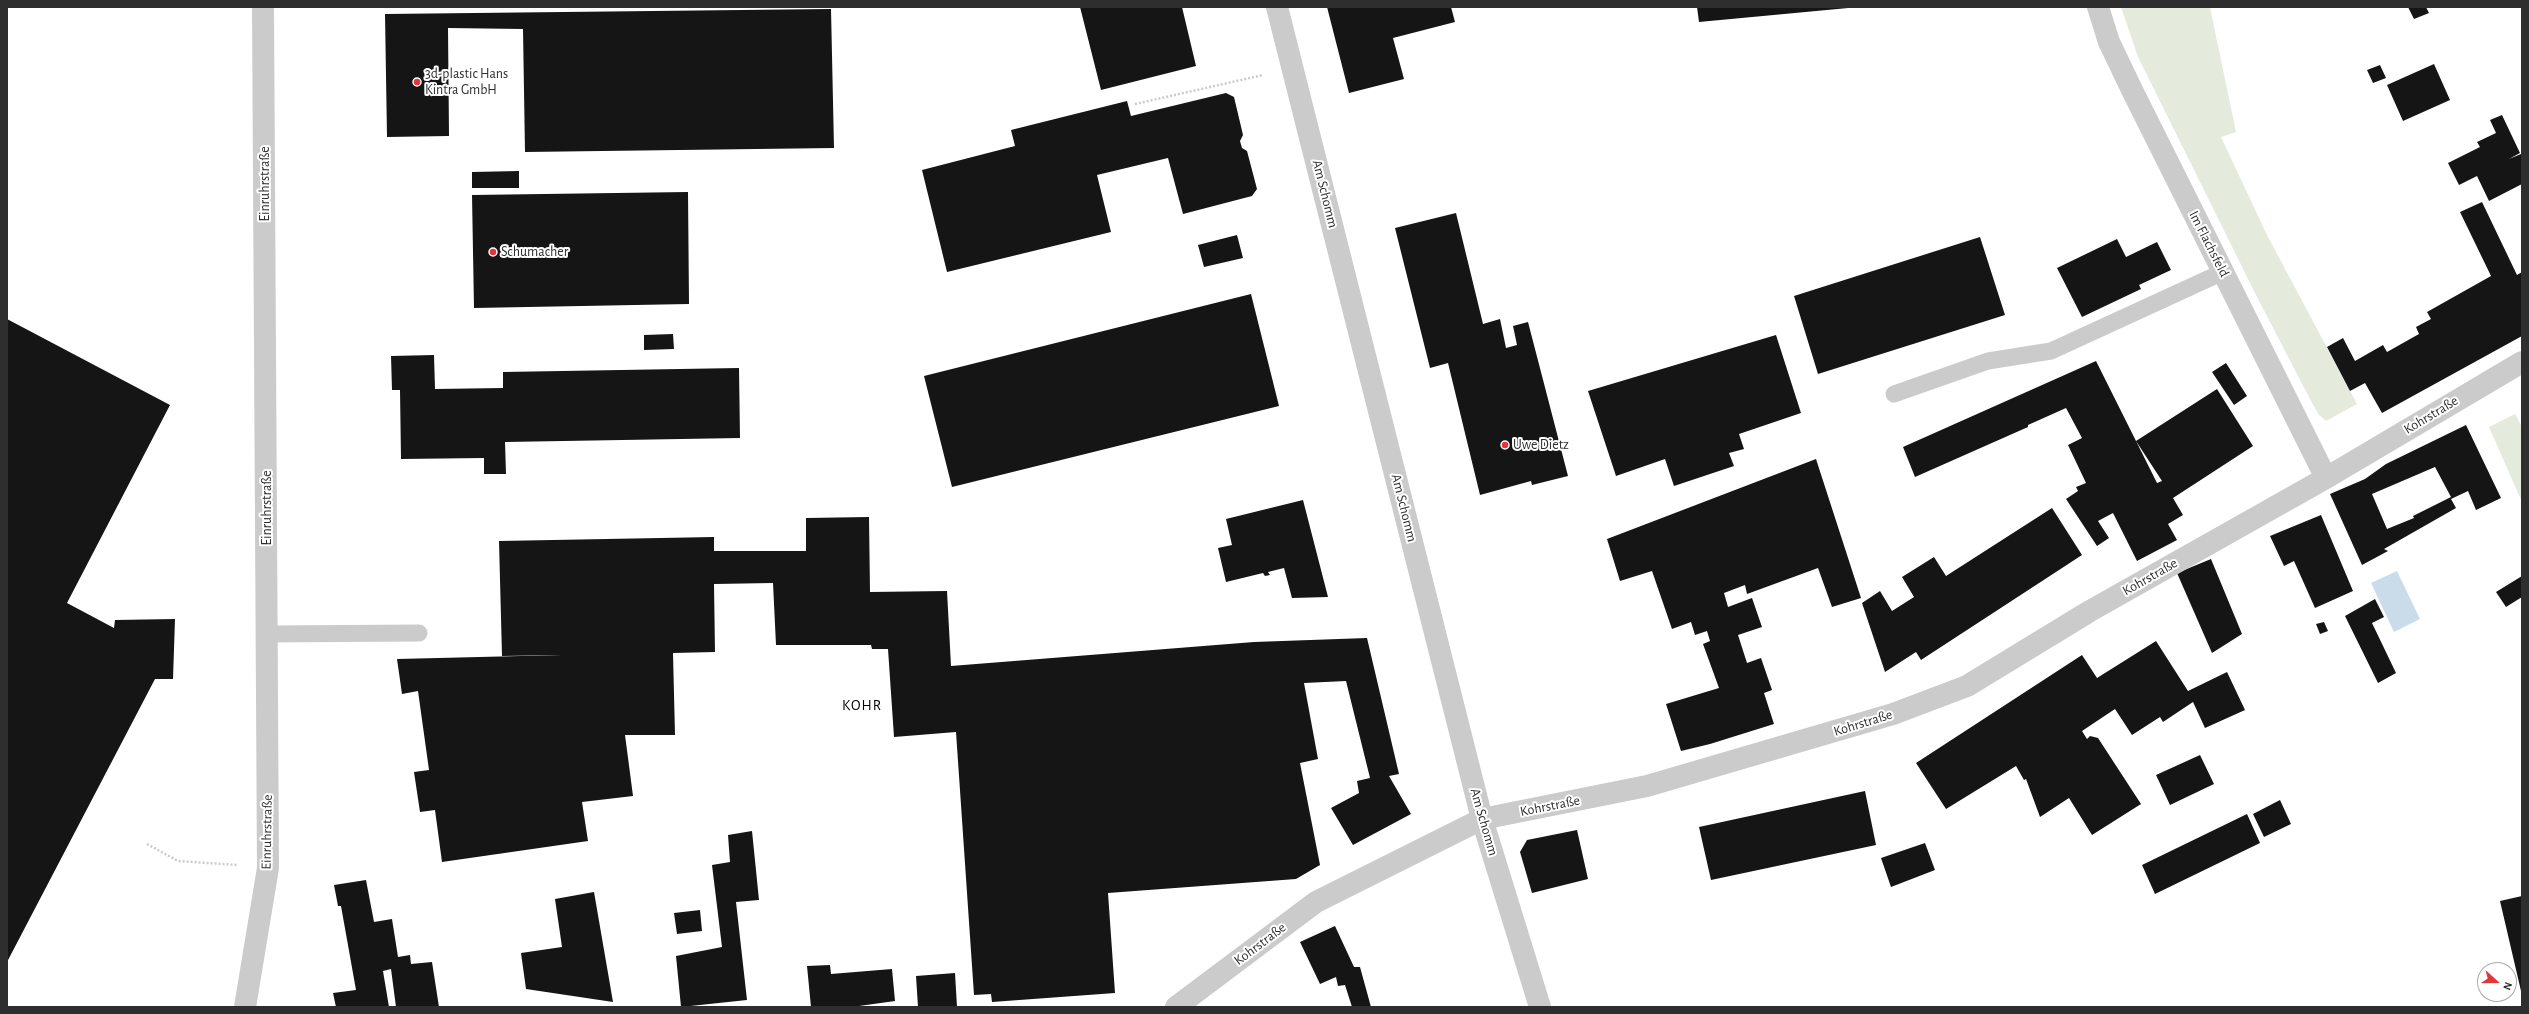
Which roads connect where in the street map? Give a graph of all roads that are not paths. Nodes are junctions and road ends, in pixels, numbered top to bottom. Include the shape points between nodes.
1 (263, 7) edge
2 (1277, 7) edge
3 (2098, 7) edge
4 (2223, 272) junction
5 (2522, 362) edge
6 (1894, 394) dead end
7 (2326, 478) junction
8 (419, 633) dead end
9 (267, 634) junction
10 (1482, 819) junction
11 (245, 1007) edge
12 (1176, 1007) edge
13 (1540, 1007) edge

1 - 9 street, Einruhrstraße
2 - 10 street, Am Schomm
3 - 4 street, Im Flachsfeld via 2109,42
4 - 6 lane via 2051,351 1988,361
4 - 7 street, Im Flachsfeld
5 - 7 street, Kohrstraße
7 - 10 street, Kohrstraße via 2090,611 1967,686 1893,714 1647,786
8 - 9 lane
9 - 11 street, Einruhrstraße via 268,868
10 - 12 street, Kohrstraße via 1316,902
10 - 13 street, Am Schomm

